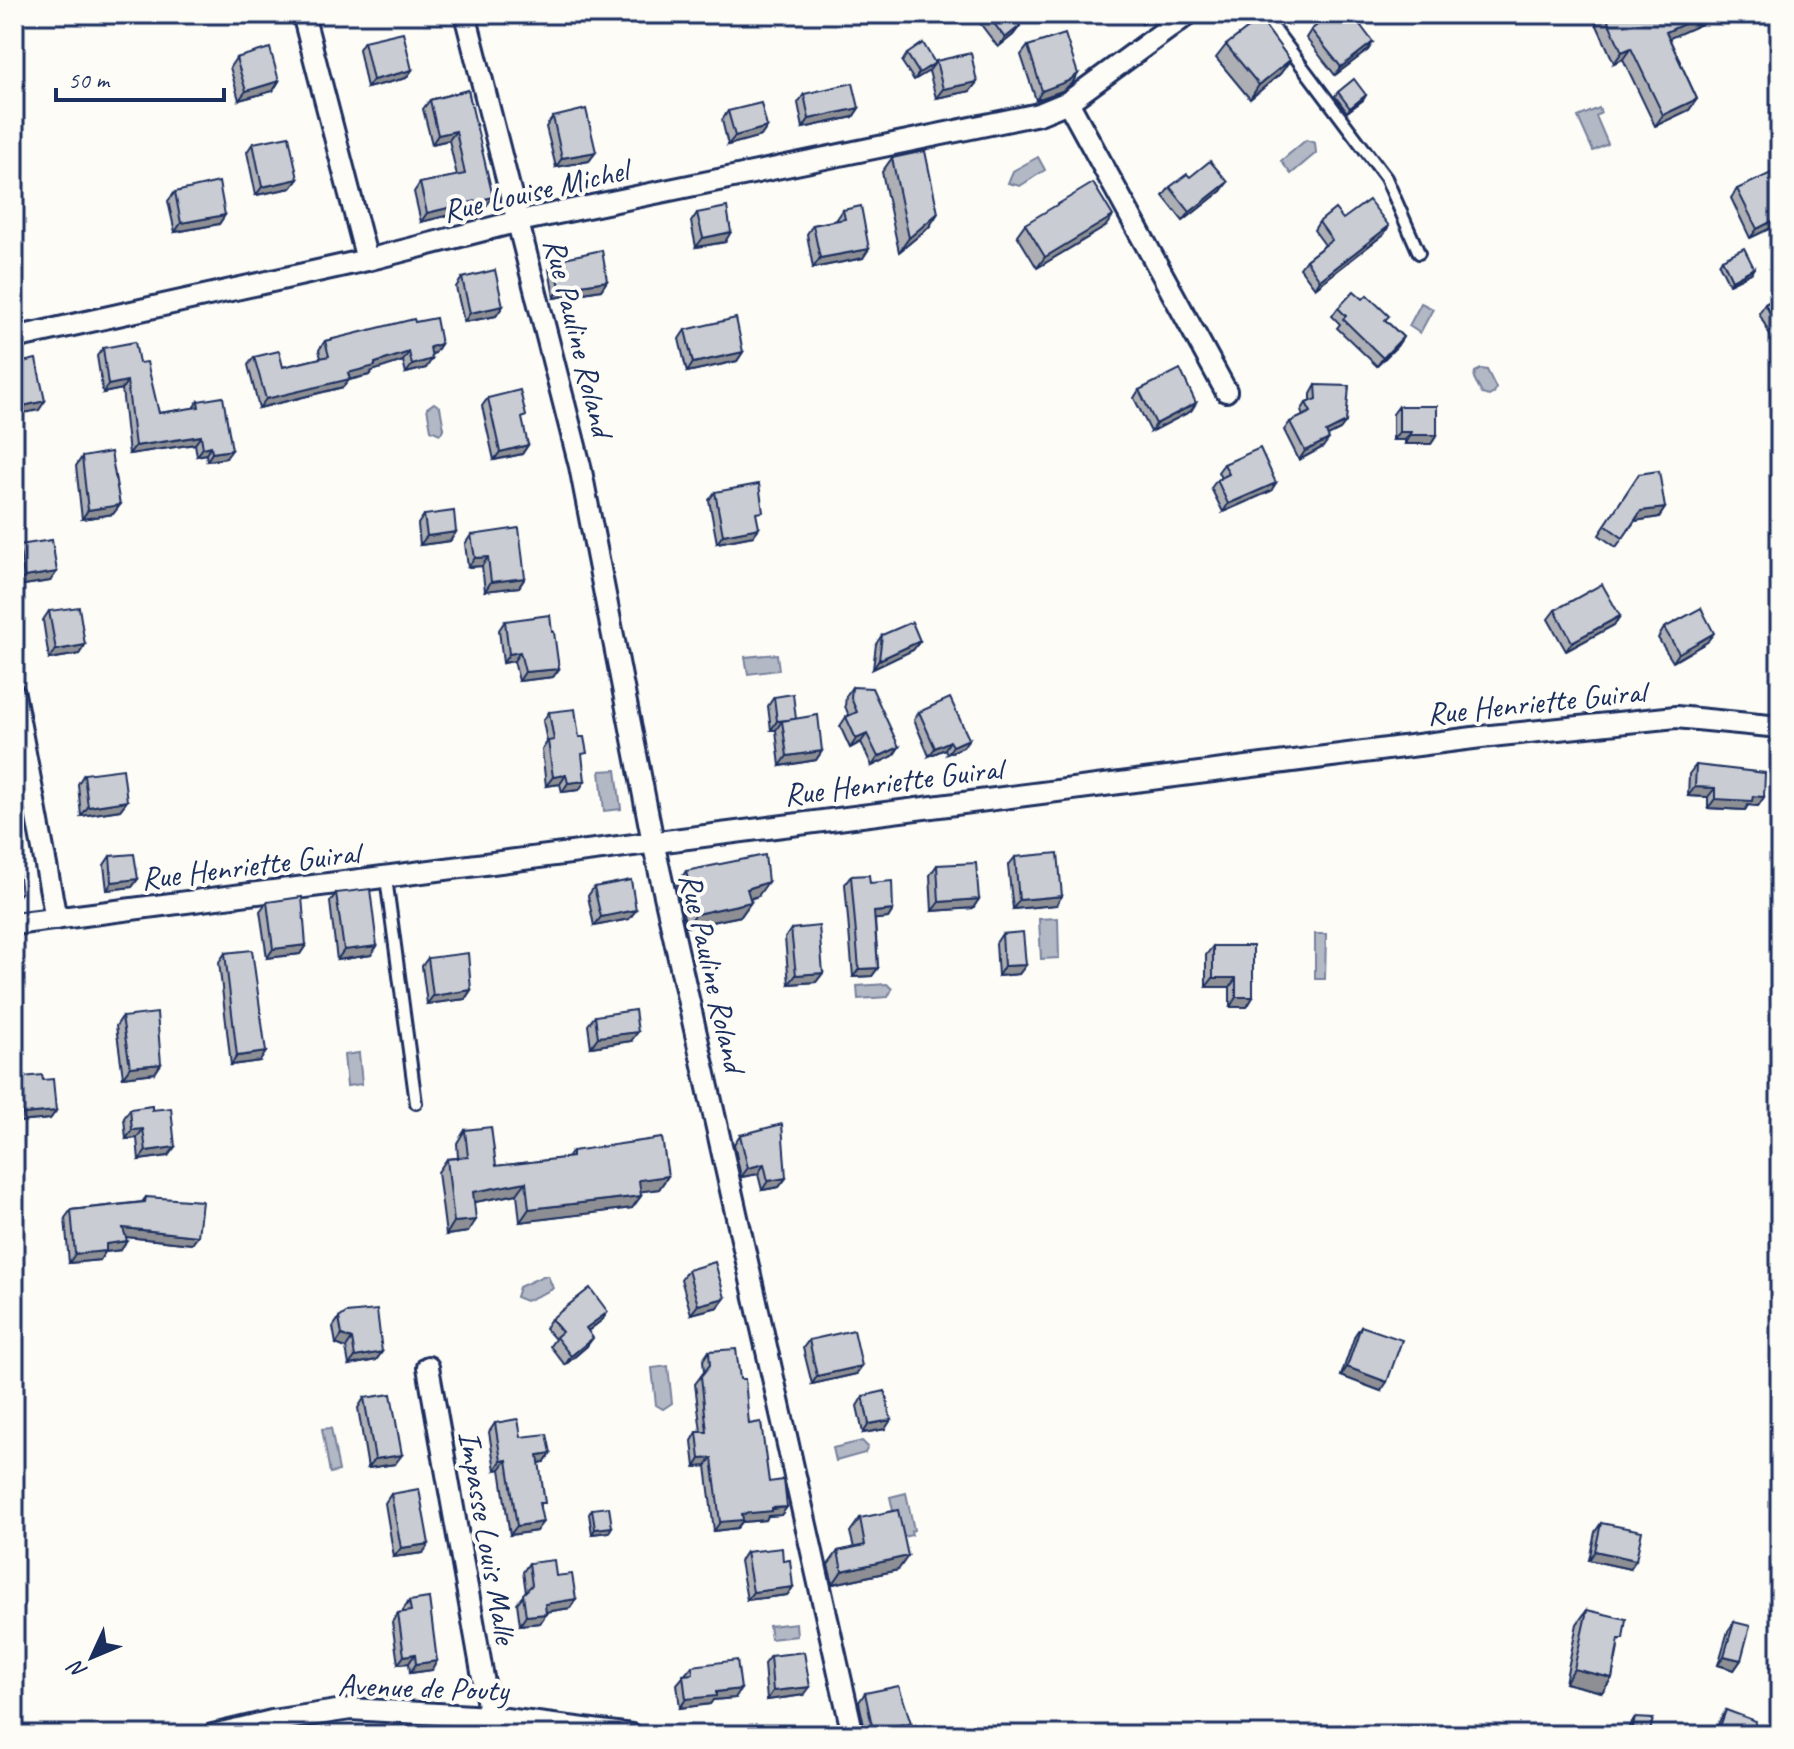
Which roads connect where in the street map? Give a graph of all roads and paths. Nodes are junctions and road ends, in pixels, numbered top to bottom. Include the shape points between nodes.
1 (303, 14) edge
2 (465, 14) edge
3 (1188, 14) edge
4 (1263, 14) edge
5 (1068, 102) junction
6 (519, 221) junction
7 (1419, 253) dead end
8 (367, 260) junction
9 (14, 338) edge
10 (1226, 391) dead end
11 (14, 694) edge
12 (1780, 727) edge
13 (653, 842) junction
14 (386, 878) junction
15 (56, 919) junction
16 (14, 924) edge
17 (416, 1103) dead end
18 (428, 1367) dead end
19 (490, 1717) junction
20 (213, 1735) edge
21 (632, 1735) edge
22 (853, 1735) edge

1 - 8 street
2 - 6 street, Rue Pauline Roland
3 - 5 street, Rue Louise Michel
4 - 7 lane via 1386,178
5 - 6 street, Rue Louise Michel via 1039,114
5 - 10 street
6 - 8 street, Rue Louise Michel
6 - 13 street, Rue Pauline Roland via 580,466
8 - 9 street, Rue Louise Michel
11 - 15 street
12 - 13 street, Rue Henriette Guiral via 1676,717 1496,735
13 - 14 street, Rue Henriette Guiral
13 - 22 street, Rue Pauline Roland
14 - 15 street, Rue Henriette Guiral
14 - 17 lane
15 - 16 street, Rue Henriette Guiral
18 - 19 street, Impasse Louis Malle
19 - 20 street, Avenue de Pouty via 350,1709
19 - 21 street, Avenue de Pouty

